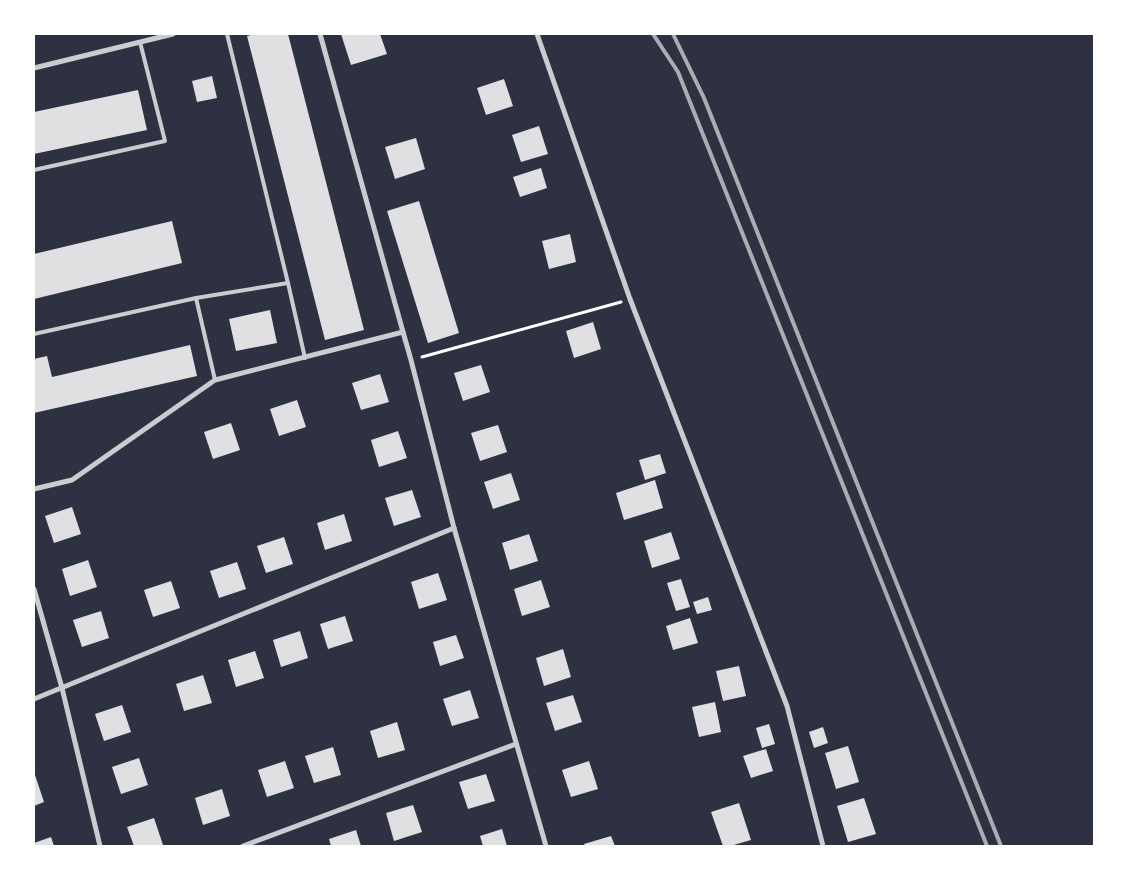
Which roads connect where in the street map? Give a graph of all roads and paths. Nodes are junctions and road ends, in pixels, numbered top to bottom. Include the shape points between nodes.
1 (173, 34) edge
2 (227, 34) edge
3 (320, 34) edge
4 (537, 34) edge
5 (140, 42) junction
6 (34, 68) edge
7 (34, 170) edge
8 (288, 283) junction
9 (196, 298) junction
10 (630, 299) junction
11 (403, 332) junction
12 (34, 334) edge
13 (305, 358) junction
14 (412, 360) junction
15 (215, 380) junction
16 (34, 489) edge
17 (454, 528) junction
18 (34, 589) edge
19 (62, 688) junction
20 (34, 699) edge
21 (516, 744) junction
22 (100, 846) edge
23 (243, 846) edge
24 (546, 846) edge
25 (823, 846) edge

1 - 5 street
2 - 8 lane
3 - 11 street
4 - 10 street
5 - 6 street
5 - 7 lane via 165,141
8 - 9 lane
8 - 13 lane
9 - 12 lane
9 - 15 lane
10 - 14 path
10 - 25 street via 787,706
11 - 13 street
11 - 14 street
13 - 15 street
14 - 17 street
15 - 16 street via 72,480
17 - 19 street
17 - 21 street
18 - 19 street
19 - 20 street
19 - 22 street
21 - 23 street
21 - 24 street

